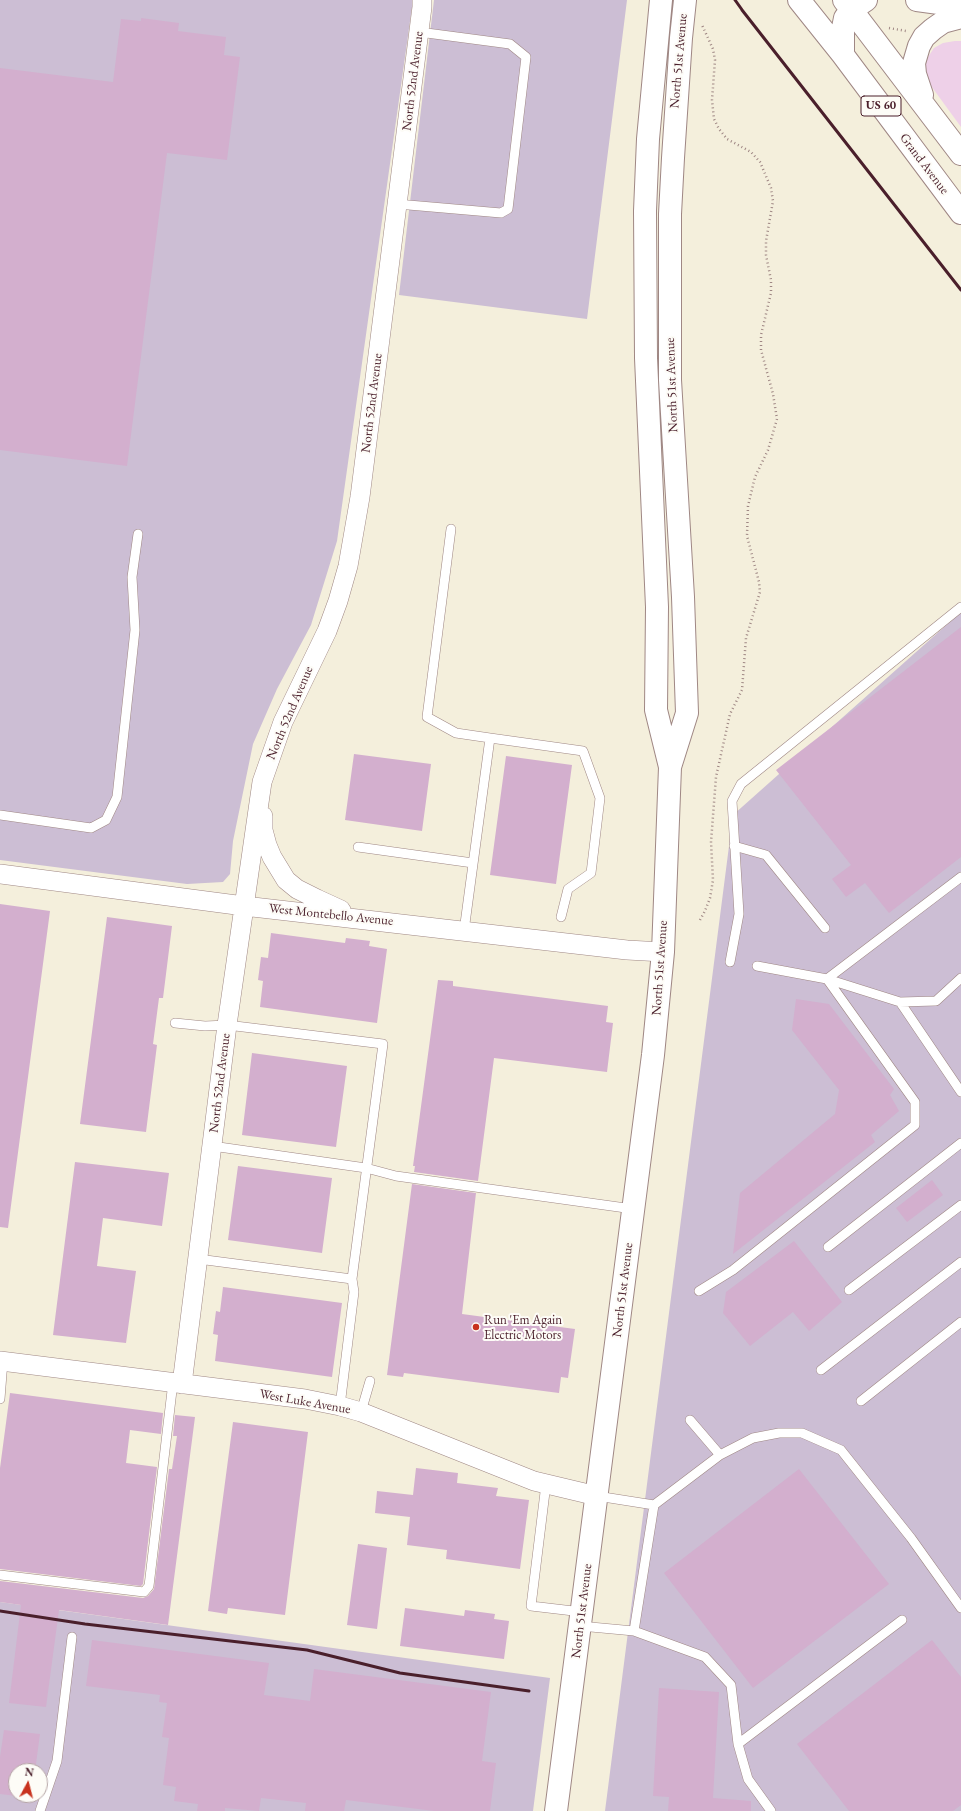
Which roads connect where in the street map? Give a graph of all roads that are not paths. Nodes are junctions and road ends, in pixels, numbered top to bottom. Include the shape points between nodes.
1 (661, 0) edge
2 (685, 0) edge
3 (799, 0) edge
4 (917, 0) edge
5 (423, 2) edge
6 (853, 3) edge
7 (961, 6) edge
8 (961, 17) edge
9 (419, 32) junction
10 (843, 55) junction
11 (929, 111) junction
12 (961, 154) edge
13 (397, 204) junction
14 (961, 213) edge
15 (451, 529) dead end
16 (138, 534) dead end
17 (961, 607) edge
18 (490, 738) junction
19 (670, 767) junction
20 (262, 782) junction
21 (0, 815) edge
22 (734, 846) junction
23 (358, 847) dead end
24 (473, 863) junction
25 (0, 874) edge
26 (961, 876) edge
27 (244, 906) junction
28 (560, 917) dead end
29 (360, 918) junction
30 (825, 928) dead end
31 (464, 931) junction
32 (663, 952) junction
33 (730, 962) dead end
34 (758, 966) dead end
35 (961, 978) edge
36 (827, 979) junction
37 (900, 1002) junction
38 (175, 1023) dead end
39 (227, 1025) junction
40 (961, 1092) edge
41 (961, 1144) edge
42 (212, 1146) junction
43 (366, 1168) junction
44 (961, 1205) edge
45 (633, 1209) junction
46 (828, 1247) dead end
47 (198, 1259) junction
48 (961, 1262) edge
49 (352, 1279) junction
50 (850, 1290) dead end
51 (699, 1291) dead end
52 (961, 1322) edge
53 (2, 1361) edge
54 (821, 1370) dead end
55 (370, 1381) dead end
56 (177, 1383) junction
57 (0, 1399) edge
58 (861, 1401) dead end
59 (340, 1406) junction
60 (361, 1412) junction
61 (690, 1420) dead end
62 (720, 1455) junction
63 (546, 1484) junction
64 (597, 1496) junction
65 (654, 1505) junction
66 (0, 1575) edge
67 (961, 1608) edge
68 (581, 1619) junction
69 (902, 1620) dead end
70 (634, 1631) junction
71 (72, 1637) dead end
72 (738, 1744) junction
73 (40, 1811) edge
74 (556, 1811) edge
75 (771, 1811) edge

1 - 19 main road, North 51st Avenue via 648,139 645,211 646,358 657,607 656,710
2 - 19 main road, North 51st Avenue via 670,214 670,372 687,713
3 - 10 main road, Grand Avenue / US 60
4 - 7 main road
5 - 9 street, North 52nd Avenue
6 - 10 main road via 843,28
6 - 11 main road, US 60
8 - 11 main road via 943,22 924,37 919,46 914,63 915,74
9 - 13 street, North 52nd Avenue
9 - 13 lane via 510,44 526,57 508,209 501,214
10 - 14 main road, Grand Avenue / US 60
11 - 12 main road, US 60
13 - 20 street, North 52nd Avenue via 360,497 348,566 327,630 284,722
15 - 18 lane via 428,717 456,733
16 - 21 lane via 132,577 134,630 117,797 106,820 91,828
17 - 22 lane via 741,784 732,801
18 - 24 lane
18 - 28 lane via 582,751 600,798 591,873 568,889
19 - 32 main road, North 51st Avenue
20 - 27 street, North 52nd Avenue
20 - 29 street, North 52nd Avenue via 263,830 272,858 286,880 316,900
22 - 30 lane via 766,855
22 - 33 lane via 739,914
23 - 24 lane
24 - 31 lane
25 - 27 street, West Montebello Avenue
26 - 36 lane
27 - 29 street, West Montebello Avenue
27 - 39 street, North 52nd Avenue
29 - 31 street, West Montebello Avenue
31 - 32 street, West Montebello Avenue
32 - 45 main road, North 51st Avenue via 654,1054
34 - 36 lane
35 - 37 lane via 936,1001
36 - 37 lane
36 - 51 lane via 915,1102 915,1124 733,1270
37 - 40 lane
38 - 39 lane
39 - 42 street, North 52nd Avenue
39 - 43 lane via 383,1044
41 - 46 lane
42 - 43 lane
42 - 47 street, North 52nd Avenue
43 - 45 lane via 396,1176
43 - 49 lane
44 - 50 lane
45 - 64 main road, North 51st Avenue
47 - 49 lane
47 - 56 street, North 52nd Avenue
48 - 54 lane
49 - 59 lane via 354,1292
52 - 58 lane
53 - 56 street, West Luke Avenue
53 - 57 lane
55 - 60 lane
56 - 59 street, West Luke Avenue via 305,1399
56 - 66 lane via 149,1586 144,1592
59 - 60 street, West Luke Avenue
60 - 63 street, West Luke Avenue
61 - 62 lane
62 - 65 lane
62 - 67 lane via 753,1438 779,1433 802,1433 842,1450 911,1538
63 - 64 street, West Luke Avenue
63 - 68 lane via 531,1606
64 - 65 lane
64 - 68 main road, North 51st Avenue
65 - 70 lane
68 - 70 lane
68 - 74 main road, North 51st Avenue
69 - 72 lane
70 - 72 lane via 705,1657 731,1685
71 - 73 lane via 57,1761
72 - 75 lane via 748,1779

